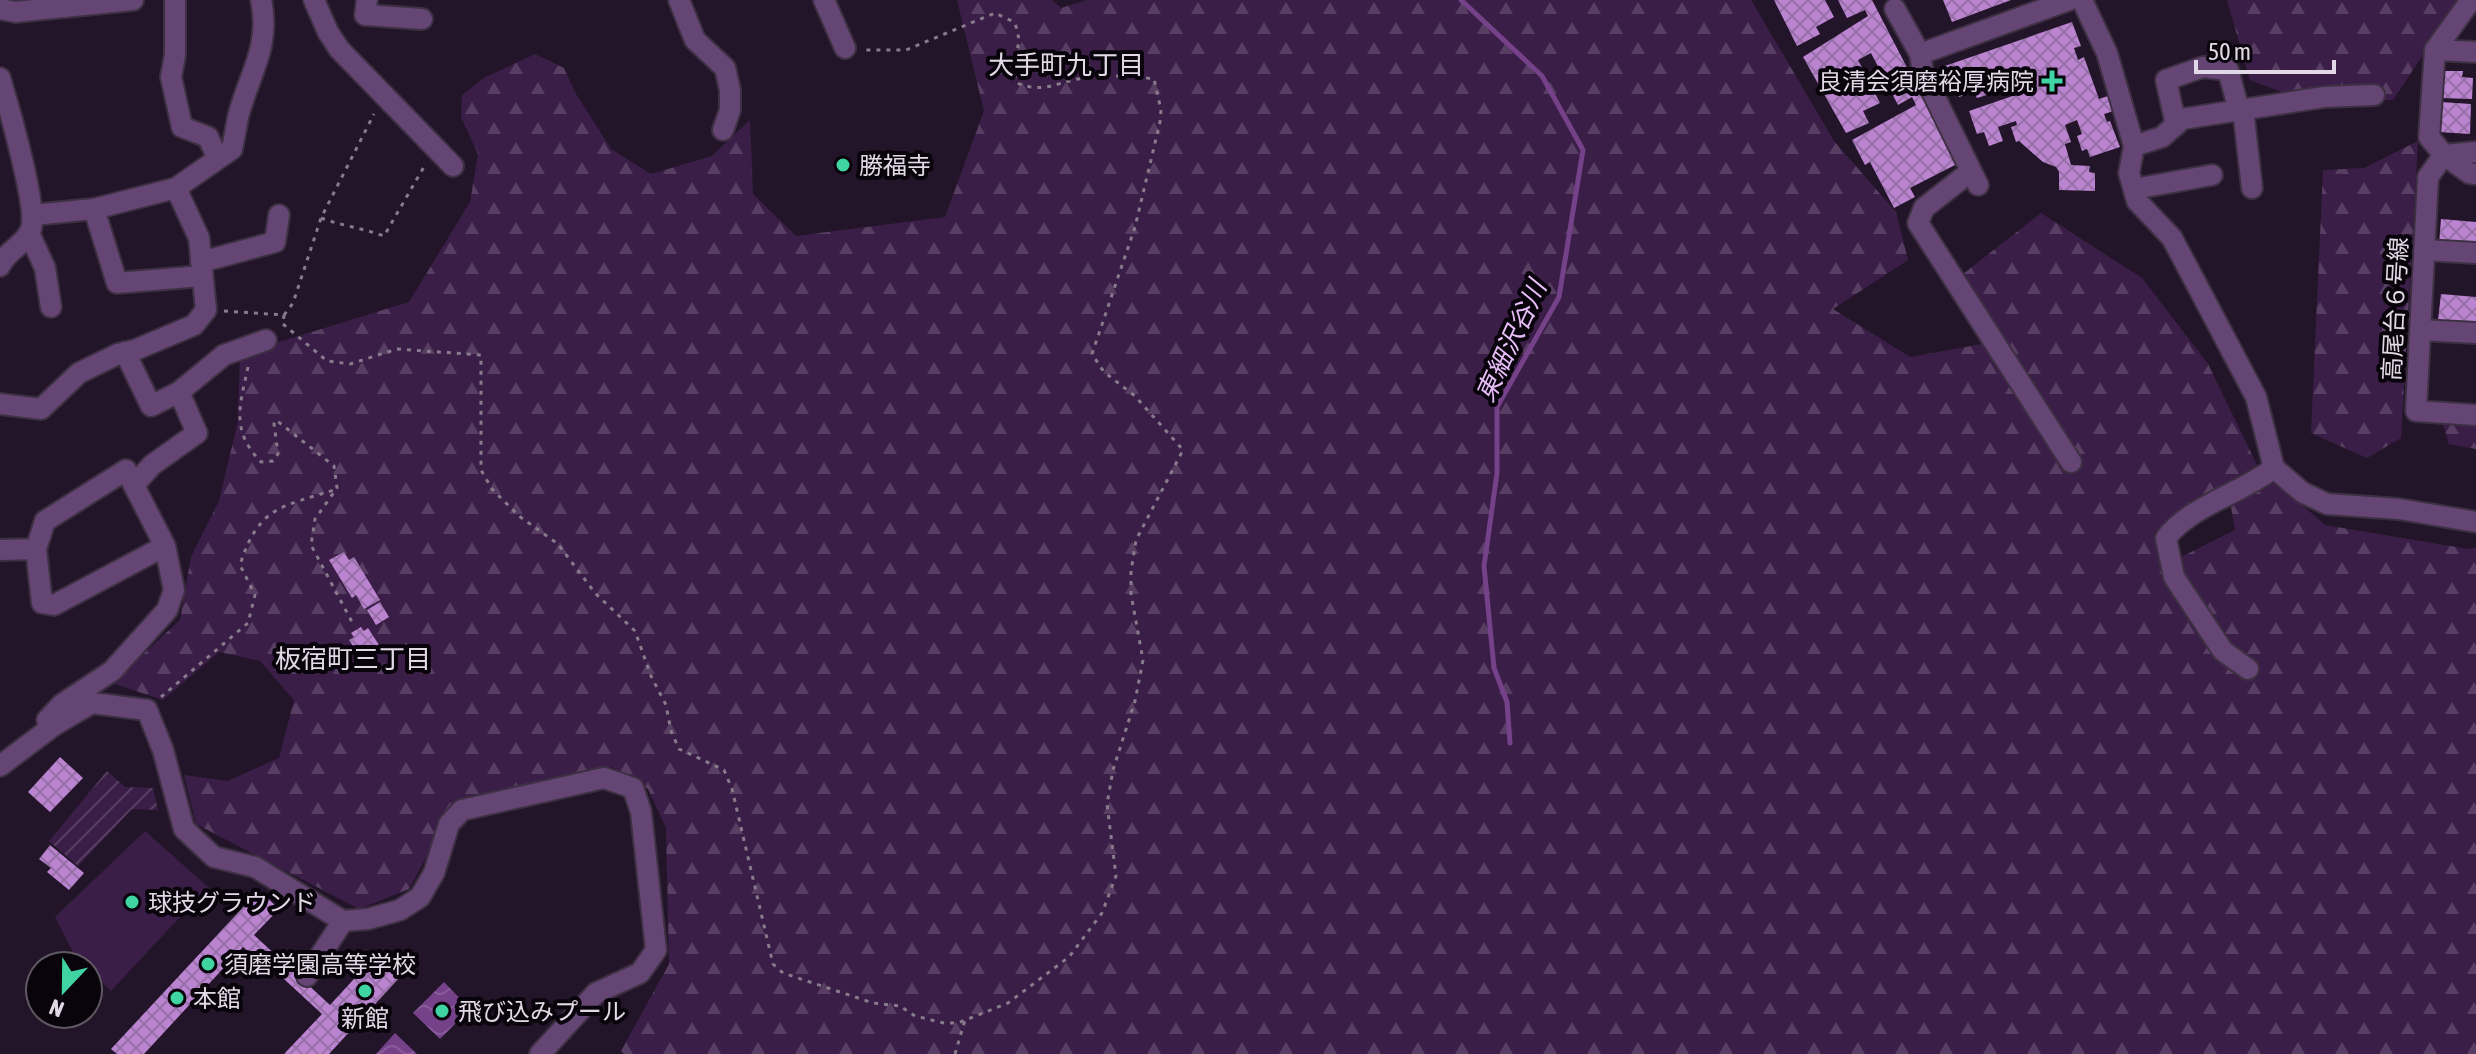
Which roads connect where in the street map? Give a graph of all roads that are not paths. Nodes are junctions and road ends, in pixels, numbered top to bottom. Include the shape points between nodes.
1 (133, 0) edge
2 (175, 0) edge
3 (261, 0) edge
4 (314, 0) edge
5 (367, 0) edge
6 (679, 0) edge
7 (824, 0) edge
8 (2069, 0) edge
9 (2082, 0) edge
10 (2471, 0) edge
11 (0, 9) edge
12 (1895, 9) dead end
13 (422, 19) dead end
14 (845, 48) road end
15 (2435, 50) junction
16 (2476, 52) edge
17 (1920, 54) junction
18 (0, 78) edge
19 (2374, 95) dead end
20 (2240, 110) junction
21 (2176, 125) junction
22 (723, 130) dead end
23 (9, 146) edge
24 (2134, 146) junction
25 (2476, 152) edge
26 (2444, 155) junction
27 (217, 157) junction
28 (453, 166) dead end
29 (2476, 174) edge
30 (2212, 175) dead end
31 (176, 188) junction
32 (2252, 188) dead end
33 (2134, 189) junction
34 (94, 209) junction
35 (279, 215) dead end
36 (31, 224) junction
37 (2424, 250) junction
38 (2476, 253) edge
39 (0, 266) edge
40 (202, 269) junction
41 (51, 307) dead end
42 (2420, 330) junction
43 (2476, 333) edge
44 (266, 340) road end
45 (125, 352) junction
46 (179, 392) junction
47 (0, 404) edge
48 (2476, 415) edge
49 (2071, 462) dead end
50 (2274, 468) junction
51 (134, 485) junction
52 (2476, 522) edge
53 (165, 546) junction
54 (36, 549) junction
55 (0, 550) edge
56 (2248, 669) dead end
57 (53, 726) junction
58 (0, 766) edge
59 (343, 921) junction
60 (307, 976) dead end
61 (540, 1054) edge

1 - 11 street via 15,12
2 - 27 street via 171,77 182,127 208,137
3 - 27 street via 263,47 232,149
4 - 28 street via 339,49
5 - 13 street via 365,15
6 - 22 street via 695,40 725,68 730,110
7 - 14 street
8 - 17 street
9 - 24 street via 2107,53
10 - 15 street
12 - 17 street
15 - 16 street
15 - 26 street via 2429,137
17 - 49 street via 1923,73 1974,179 1924,208 1918,223
18 - 23 street via 15,125
19 - 20 street
20 - 21 street via 2182,119
20 - 21 street via 2228,70 2203,67 2166,80
20 - 32 street
21 - 24 street via 2162,137
23 - 36 street
24 - 33 street via 2129,173
25 - 26 street
26 - 29 street
26 - 37 street, 高尾台６号線 via 2428,177
27 - 31 street
30 - 33 street
31 - 34 street
31 - 40 street via 199,238
33 - 50 street via 2137,201 2172,238 2256,397
34 - 36 street
34 - 40 street via 117,283
35 - 40 street via 275,242
36 - 39 street via 26,238 4,255
36 - 41 street
37 - 38 street
37 - 42 street, 高尾台６号線
40 - 45 street via 206,310 194,325
42 - 43 street
42 - 48 street, 高尾台６号線 via 2416,411
44 - 46 street via 224,355
45 - 46 street via 151,406
45 - 47 street via 79,373 41,409
46 - 51 street via 197,433
50 - 52 street via 2302,492 2327,504
50 - 56 street via 2177,524 2166,538 2174,577 2223,651
51 - 53 street
51 - 54 street via 126,470 45,521
53 - 54 street via 54,605 42,603
53 - 57 street via 174,590 167,610 112,671 62,704 47,720
54 - 55 street
57 - 58 street
57 - 59 street via 92,703 147,710 184,829 214,857 255,867
59 - 60 street
59 - 61 street via 400,910 420,897 434,873 449,824 462,810 604,778 633,788 641,812 656,950 640,973 596,993

